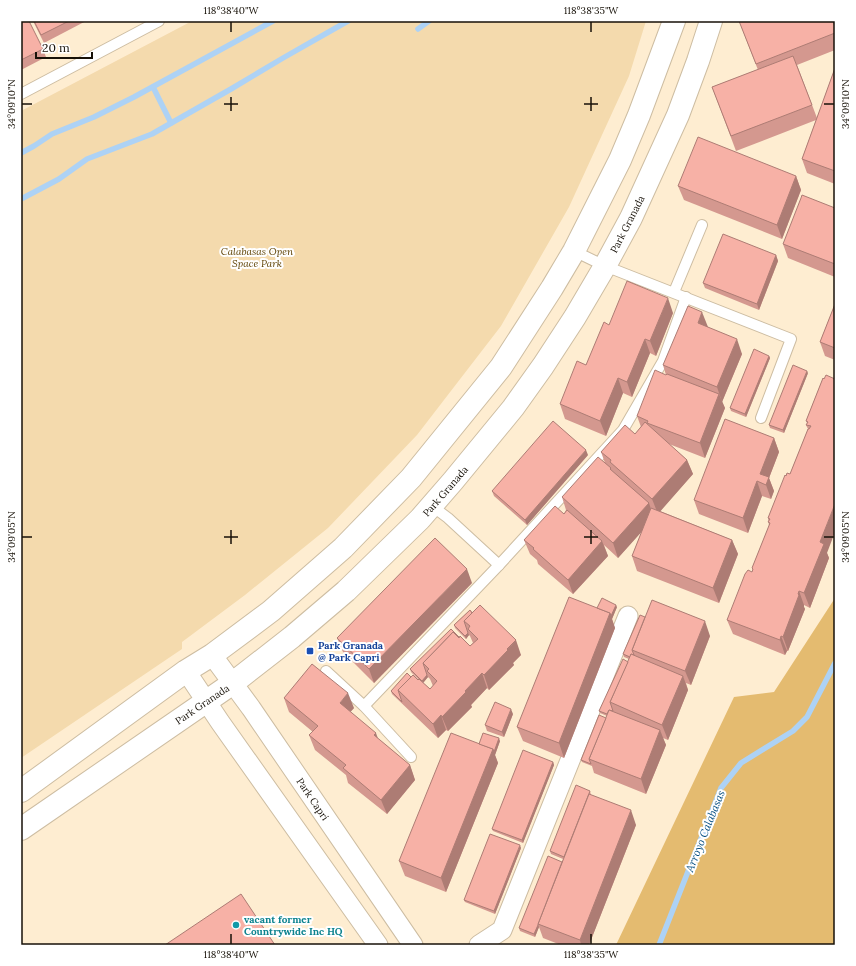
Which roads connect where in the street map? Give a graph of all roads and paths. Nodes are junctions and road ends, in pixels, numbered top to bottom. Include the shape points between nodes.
1 (159, 21) edge
2 (674, 21) edge
3 (711, 21) edge
4 (21, 94) edge
5 (702, 225) dead end
6 (574, 251) junction
7 (605, 266) junction
8 (674, 292) junction
9 (686, 297) junction
10 (761, 418) dead end
11 (432, 506) junction
12 (499, 565) junction
13 (628, 616) dead end
14 (212, 655) junction
15 (186, 671) junction
16 (326, 671) dead end
17 (233, 683) junction
18 (206, 701) junction
19 (364, 706) junction
20 (412, 757) dead end
21 (21, 791) edge
22 (21, 829) edge
23 (484, 944) edge
24 (378, 945) edge
25 (413, 945) edge

1 - 4 lane
2 - 6 street via 620,160
3 - 7 street, Park Granada via 678,115 631,218
5 - 8 lane
6 - 7 lane
6 - 14 street via 501,367 411,478 343,548 271,611
7 - 8 lane
7 - 11 street, Park Granada via 575,317 513,408
8 - 9 lane
9 - 10 lane via 791,339
9 - 12 lane via 663,361 623,430
11 - 12 lane
11 - 17 street, Park Granada via 346,591
12 - 19 lane
13 - 23 street via 502,930
14 - 15 street
14 - 17 street, Park Capri
15 - 18 street
15 - 21 street
16 - 19 lane
17 - 18 street, Park Granada
17 - 25 street, Park Capri
18 - 22 street, Park Granada
18 - 24 street
19 - 20 lane

